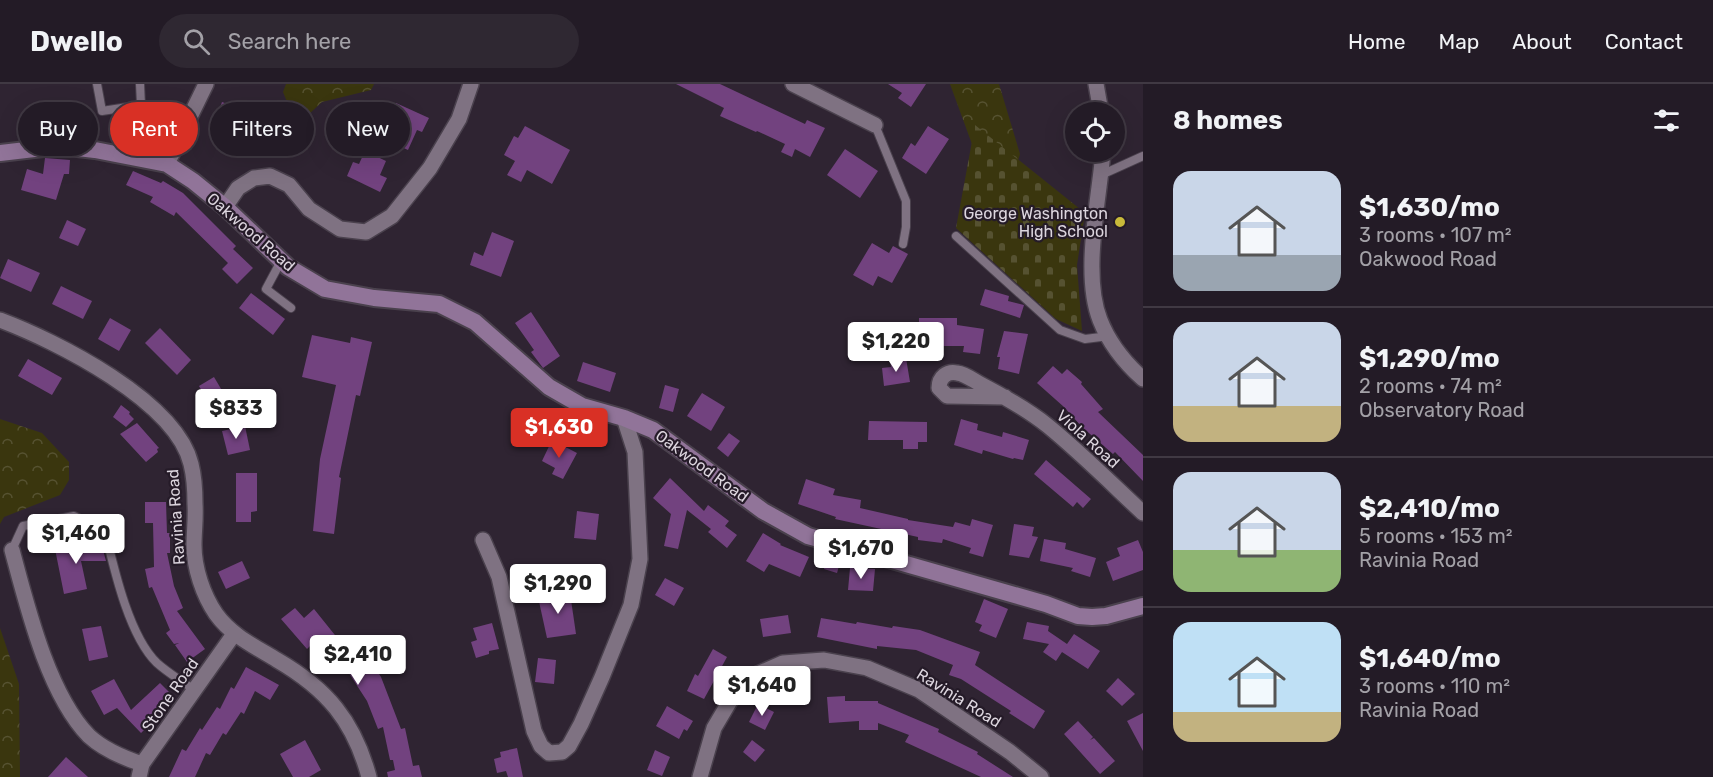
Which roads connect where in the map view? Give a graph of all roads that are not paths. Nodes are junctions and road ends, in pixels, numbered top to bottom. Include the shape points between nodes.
1 (98, 84) edge
2 (140, 84) edge
3 (207, 84) edge
4 (471, 84) edge
5 (793, 84) edge
6 (1096, 84) edge
7 (141, 102) edge
8 (1099, 102) edge
9 (110, 110) edge
10 (875, 125) joint
11 (0, 153) edge
12 (1143, 156) edge
13 (136, 158) joint
14 (1102, 162) edge
15 (167, 164) junction
16 (1101, 175) junction
17 (225, 207) junction
18 (956, 236) dead end
19 (903, 244) dead end
20 (281, 261) junction
21 (291, 308) dead end
22 (0, 320) edge
23 (1108, 336) junction
24 (1143, 379) edge
25 (1005, 397) dead end
26 (624, 418) junction
27 (1143, 513) edge
28 (483, 540) dead end
29 (12, 550) joint
30 (1143, 606) edge
31 (234, 634) junction
32 (194, 690) junction
33 (140, 770) edge
34 (369, 777) edge
35 (700, 777) edge
36 (1041, 777) edge

1 - 9 lane via 102,111
2 - 7 lane
3 - 15 street
4 - 17 street via 459,119 430,168 392,216 366,232 340,229 309,209 289,185 270,176 254,178 238,189
5 - 10 street
6 - 8 street
10 - 19 lane via 906,201
11 - 13 main road, Oakwood Road via 60,146
12 - 16 lane
13 - 15 main road, Oakwood Road
14 - 16 street
15 - 17 main road, Oakwood Road
16 - 23 street via 1092,260 1093,291
17 - 20 main road, Oakwood Road
18 - 23 lane via 1060,330 1085,339
20 - 21 lane via 266,289
20 - 26 main road, Oakwood Road via 325,289 439,304 475,322 549,387 582,406
22 - 31 street, Ravinia Road via 97,367 147,402 177,435 191,462 194,548 200,580 215,613
23 - 24 street
25 - 27 street, Viola Road via 1048,426
26 - 28 street via 635,452 640,559 631,605 602,677 581,724 562,752 549,753 534,731 499,577
26 - 30 main road, Oakwood Road via 653,430 763,511 808,536 1078,616 1106,616
29 - 32 lane via 23,526 74,516 105,531 115,575 135,630 156,662
29 - 33 street via 41,648 62,699 90,736
31 - 32 street, Stone Road
31 - 34 street, Ravinia Road via 299,673 337,708 362,750
32 - 33 street, Stone Road
35 - 36 street, Ravinia Road via 714,728 730,701 753,676 783,663 824,660 867,668 919,690

